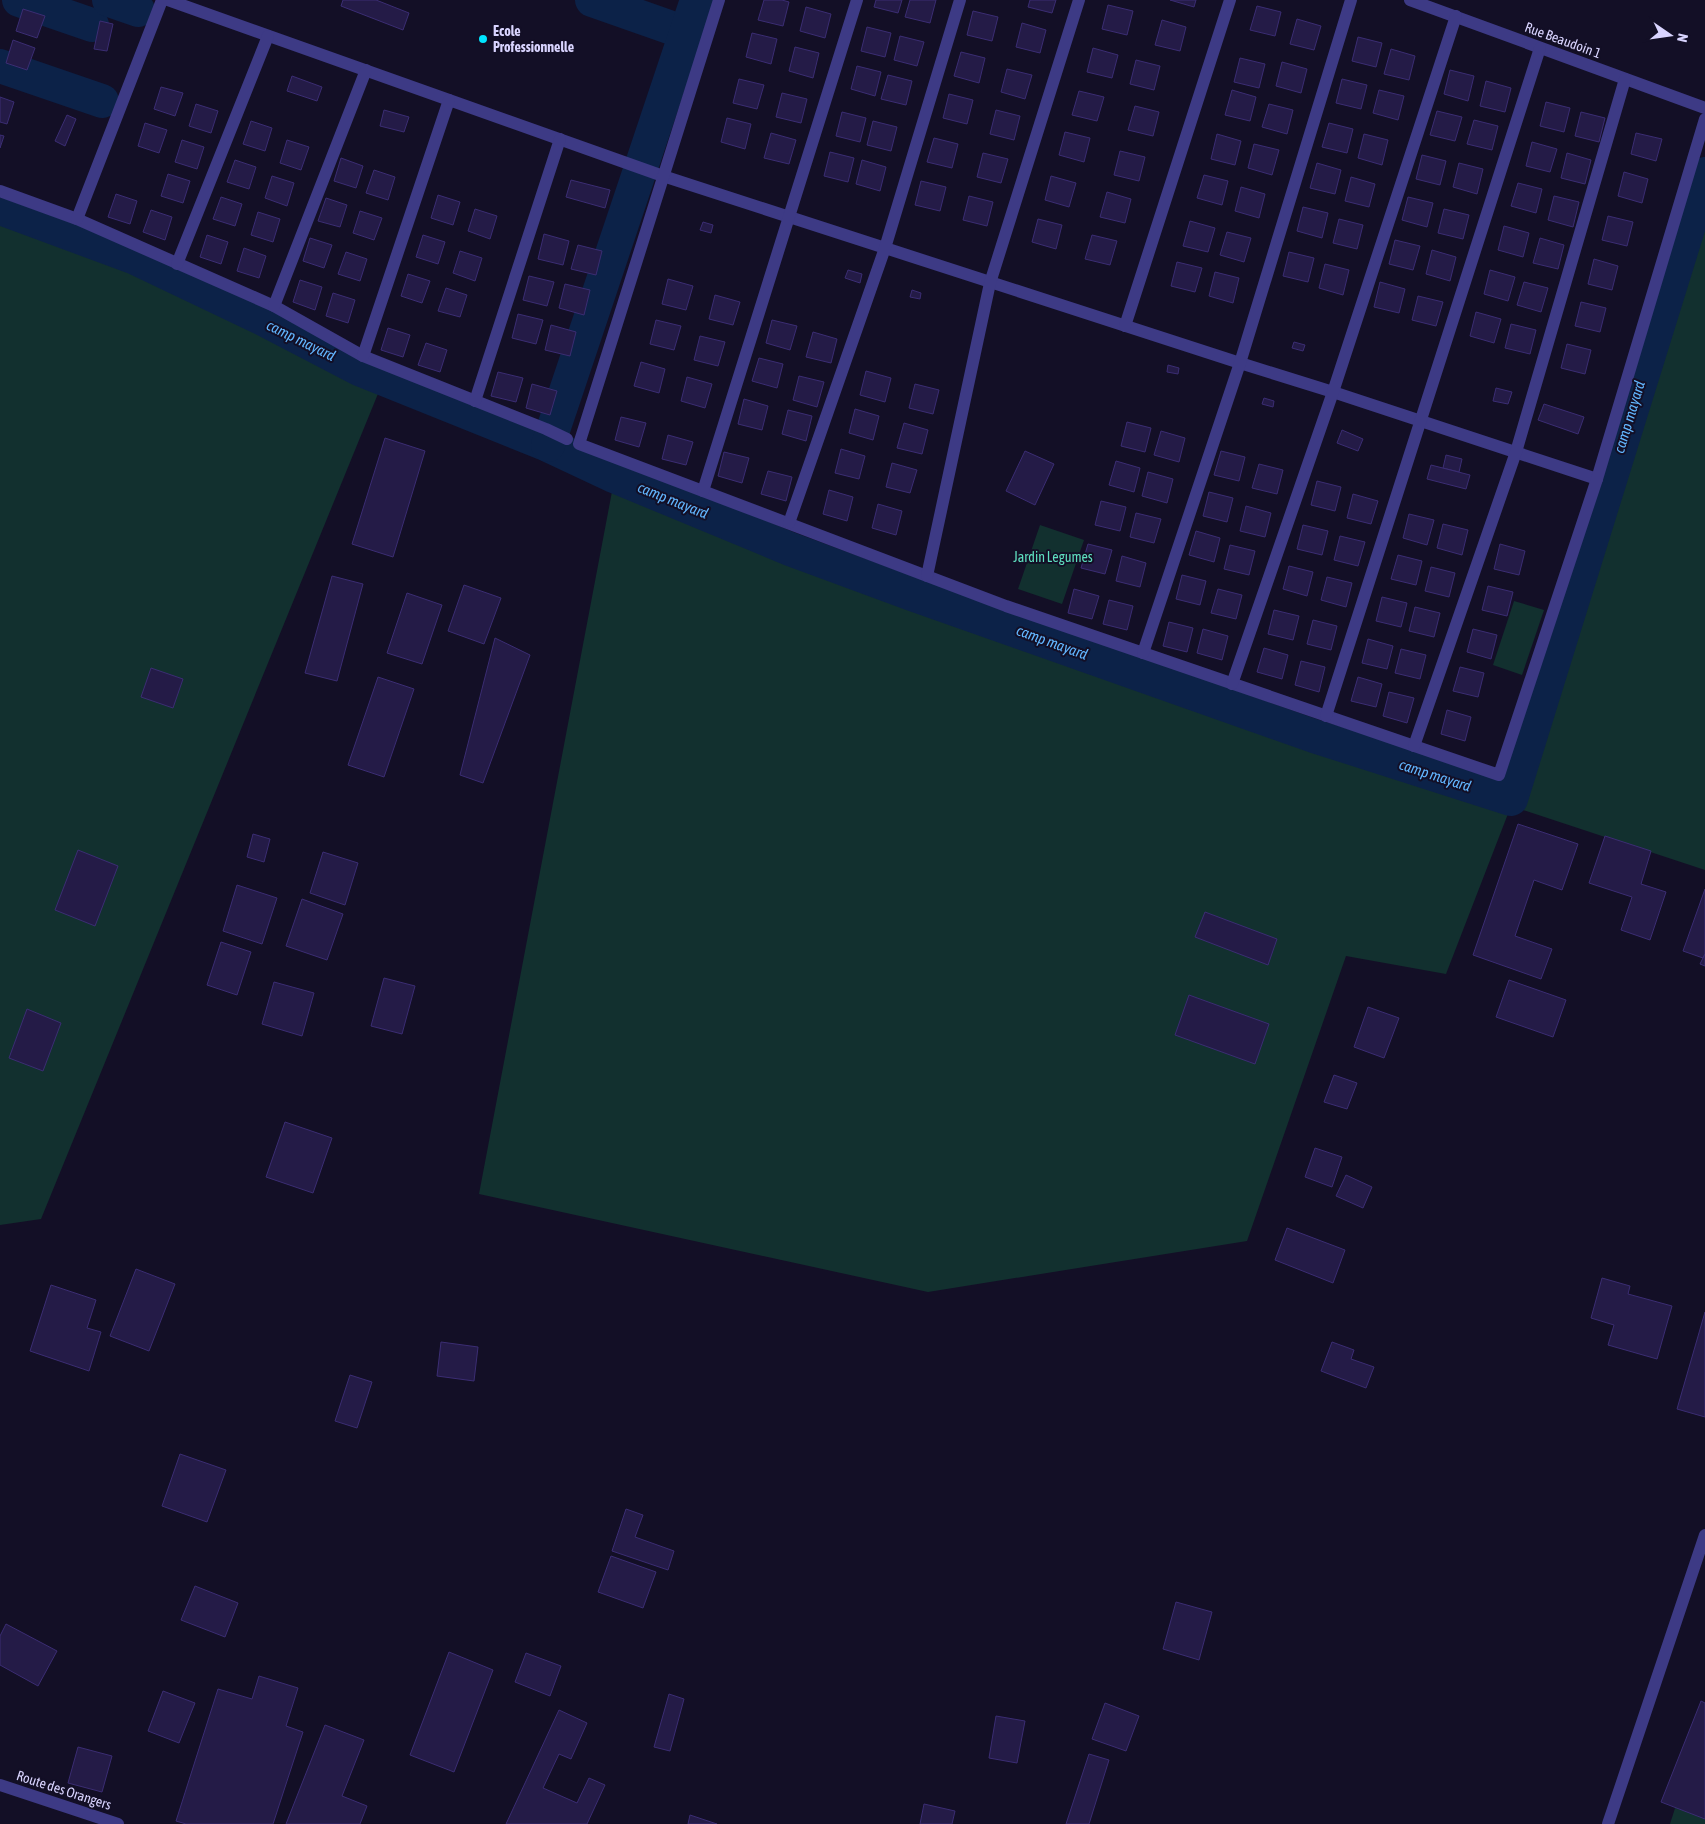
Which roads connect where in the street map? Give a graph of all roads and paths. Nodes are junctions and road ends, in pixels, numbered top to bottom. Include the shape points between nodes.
1 (162, 0) edge
2 (168, 0) edge
3 (719, 0) edge
4 (856, 0) edge
5 (960, 0) edge
6 (1079, 0) edge
7 (1230, 0) edge
8 (1351, 0) edge
9 (1410, 0) edge
10 (1456, 16) junction
11 (268, 36) junction
12 (1540, 48) junction
13 (366, 70) junction
14 (1625, 79) junction
15 (449, 100) junction
16 (1705, 108) edge
17 (1705, 119) edge
18 (560, 139) junction
19 (658, 174) junction
20 (0, 191) edge
21 (789, 218) junction
22 (77, 219) junction
23 (885, 248) junction
24 (177, 264) junction
25 (990, 283) junction
26 (274, 306) junction
27 (1125, 326) junction
28 (363, 356) junction
29 (1240, 363) junction
30 (1332, 392) junction
31 (475, 401) junction
32 (1420, 422) junction
33 (567, 440) dead end
34 (1516, 452) junction
35 (1596, 479) junction
36 (703, 491) junction
37 (789, 524) junction
38 (927, 576) junction
39 (1143, 652) junction
40 (1232, 684) junction
41 (1326, 716) junction
42 (1414, 746) junction
43 (1705, 1535) edge
44 (0, 1785) edge
45 (118, 1824) edge
46 (1608, 1824) edge

1 - 22 street
2 - 11 street
3 - 19 street
4 - 21 street
5 - 23 street
6 - 25 street
7 - 27 street
8 - 29 street
9 - 10 street, Rue Beaudoin 1
10 - 12 street, Rue Beaudoin 1
10 - 30 street
11 - 13 street
11 - 24 street
12 - 14 street, Rue Beaudoin 1
12 - 32 street
13 - 15 street
13 - 26 street
14 - 16 street, Rue Beaudoin 1
14 - 34 street
15 - 18 street
15 - 28 street
17 - 35 street
18 - 19 street
18 - 31 street
19 - 21 street
19 - 36 street via 579,444
20 - 22 street
21 - 23 street
21 - 36 street
22 - 24 street
23 - 25 street
23 - 37 street
24 - 26 street
25 - 27 street
25 - 38 street
26 - 28 street
27 - 29 street
28 - 31 street
29 - 30 street
29 - 39 street
30 - 32 street
30 - 40 street
31 - 33 street
32 - 34 street
32 - 41 street
34 - 35 street
34 - 42 street
35 - 42 street via 1499,775
36 - 37 street
37 - 38 street
38 - 39 street
39 - 40 street
40 - 41 street
41 - 42 street
43 - 46 street
44 - 45 street, Route des Orangers

